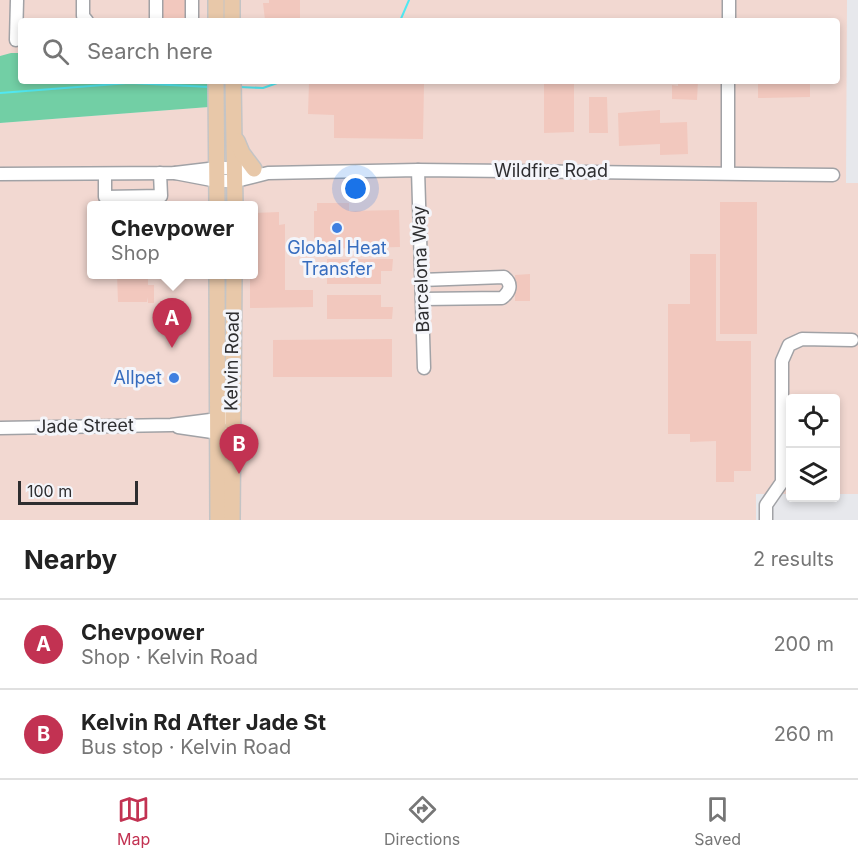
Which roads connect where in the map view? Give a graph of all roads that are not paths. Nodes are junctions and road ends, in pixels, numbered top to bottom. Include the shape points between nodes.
1 (17, 0) edge
2 (83, 0) edge
3 (156, 0) edge
4 (192, 0) edge
5 (216, 0) edge
6 (232, 0) edge
7 (729, 0) edge
8 (85, 18) edge
9 (156, 18) edge
10 (192, 18) edge
11 (216, 18) edge
12 (232, 18) edge
13 (729, 18) edge
14 (16, 40) dead end
15 (216, 84) edge
16 (233, 84) edge
17 (728, 84) edge
18 (235, 135) junction
19 (418, 170) junction
20 (261, 171) junction
21 (728, 172) junction
22 (160, 173) junction
23 (0, 174) edge
24 (105, 174) junction
25 (217, 174) junction
26 (236, 175) junction
27 (833, 175) dead end
28 (217, 201) edge
29 (235, 201) edge
30 (218, 279) edge
31 (234, 279) edge
32 (421, 280) junction
33 (422, 299) junction
34 (852, 340) dead end
35 (423, 368) dead end
36 (225, 418) junction
37 (171, 425) junction
38 (0, 428) edge
39 (225, 434) junction
40 (225, 518) edge
41 (766, 520) edge

1 - 14 street
2 - 8 street
3 - 9 street
4 - 10 street
5 - 11 main road
6 - 12 main road
7 - 13 street
15 - 25 main road
16 - 18 main road
17 - 21 street
18 - 20 main road via 242,153
18 - 26 main road
19 - 20 street, Wildfire Road
19 - 21 street, Wildfire Road
19 - 32 street, Barcelona Way
20 - 26 street, Wildfire Road
21 - 27 street, Wildfire Road
22 - 24 street, Wildfire Road
22 - 24 street via 161,196 105,197
22 - 25 street, Wildfire Road
23 - 24 street, Wildfire Road
25 - 26 street, Wildfire Road
25 - 28 main road
26 - 29 main road
30 - 36 main road, Kelvin Road
31 - 36 main road, Kelvin Road
32 - 33 street, Barcelona Way
32 - 33 street via 504,277 510,287 502,298
33 - 35 street, Barcelona Way
34 - 41 street via 802,339 789,345 782,361 782,482 766,505
36 - 37 street, Jade Street
36 - 39 main road, Kelvin Road
37 - 38 street, Jade Street
37 - 39 street, Jade Street
39 - 40 main road, Kelvin Road

